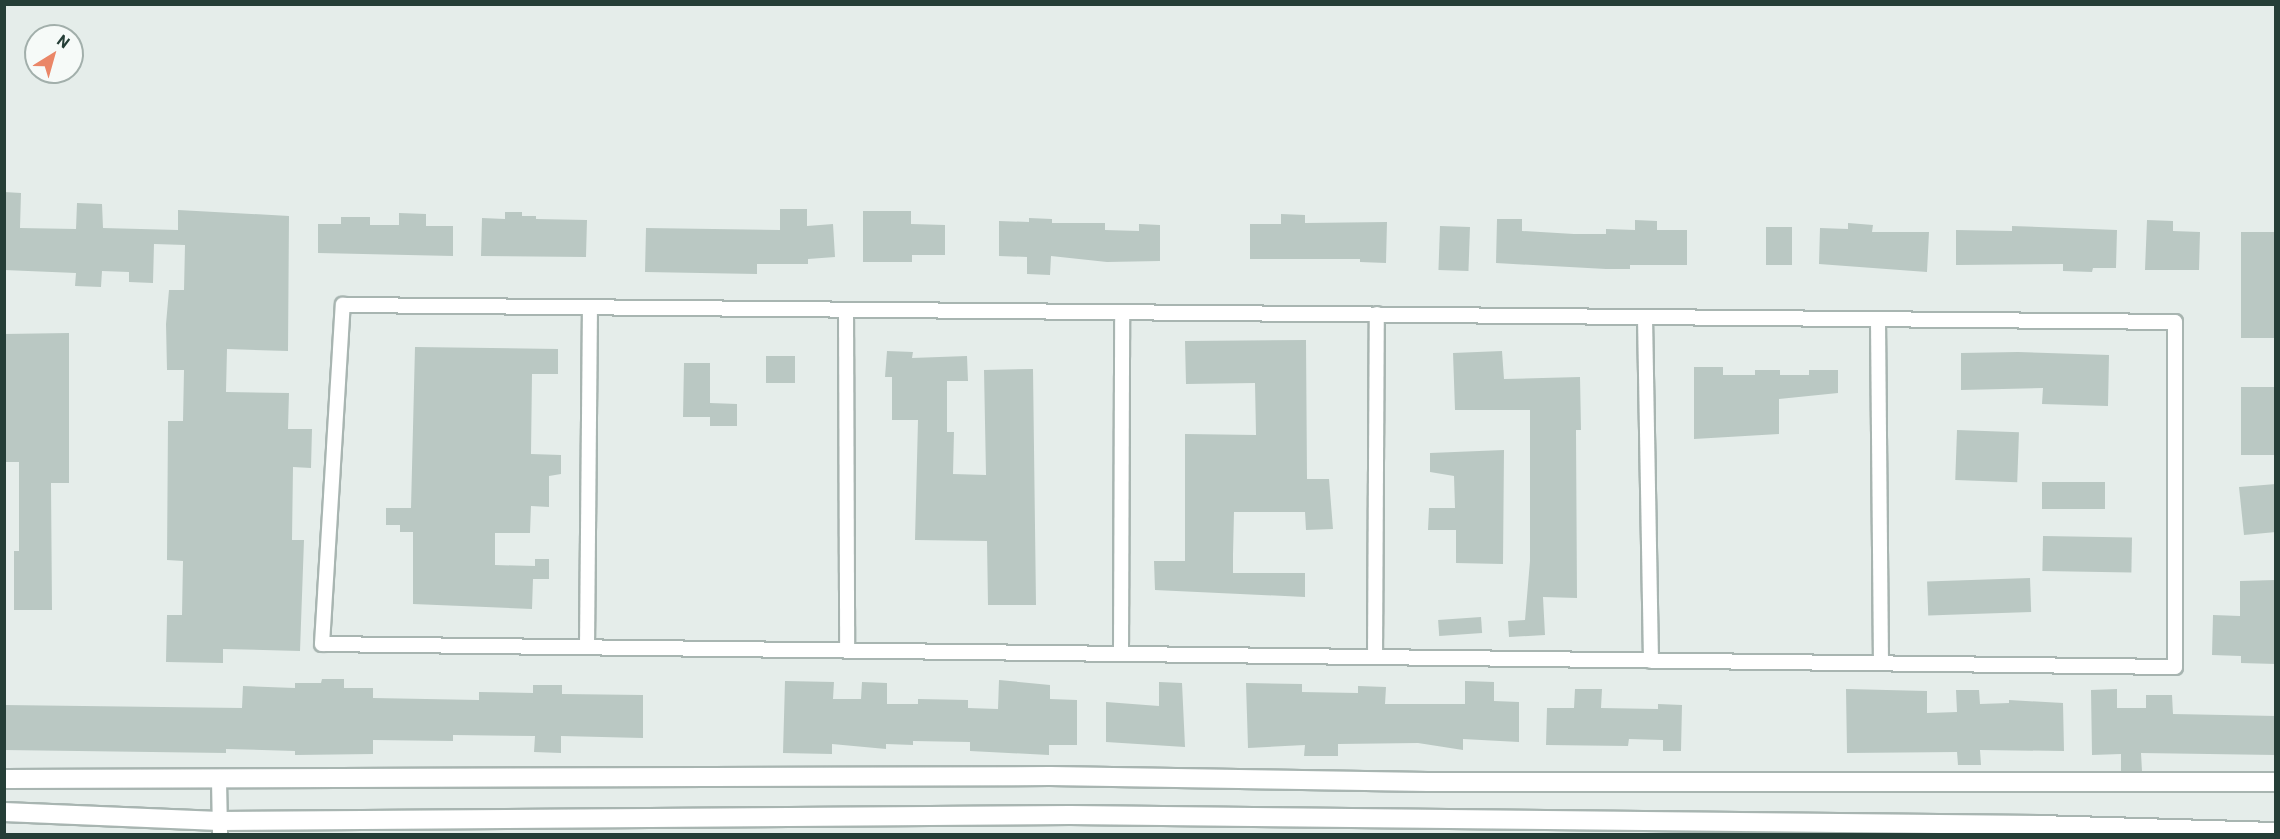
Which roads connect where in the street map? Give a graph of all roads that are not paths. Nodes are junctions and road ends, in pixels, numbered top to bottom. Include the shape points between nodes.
1 (590, 307) junction
2 (846, 310) junction
3 (1122, 312) junction
4 (1377, 314) junction
5 (1645, 317) junction
6 (1878, 320) junction
7 (587, 647) junction
8 (847, 651) junction
9 (1121, 654) junction
10 (1375, 657) junction
11 (1651, 661) junction
12 (1881, 663) junction
13 (4, 778) edge
14 (219, 780) junction
15 (2276, 782) edge
16 (4, 812) edge
17 (220, 828) edge
18 (2276, 832) edge

1 - 2 street
1 - 7 street
1 - 7 street via 343,305 322,644
2 - 3 street
2 - 8 street
3 - 4 street
3 - 9 street
4 - 5 street
4 - 10 street
5 - 6 street
5 - 11 street
6 - 12 street
6 - 12 street via 2175,322 2175,667
7 - 8 street
8 - 9 street
9 - 10 street
10 - 11 street
11 - 12 street
13 - 14 street
14 - 15 street via 1050,776 1428,782
14 - 17 street
16 - 17 street
17 - 18 street via 1070,815 2039,825

